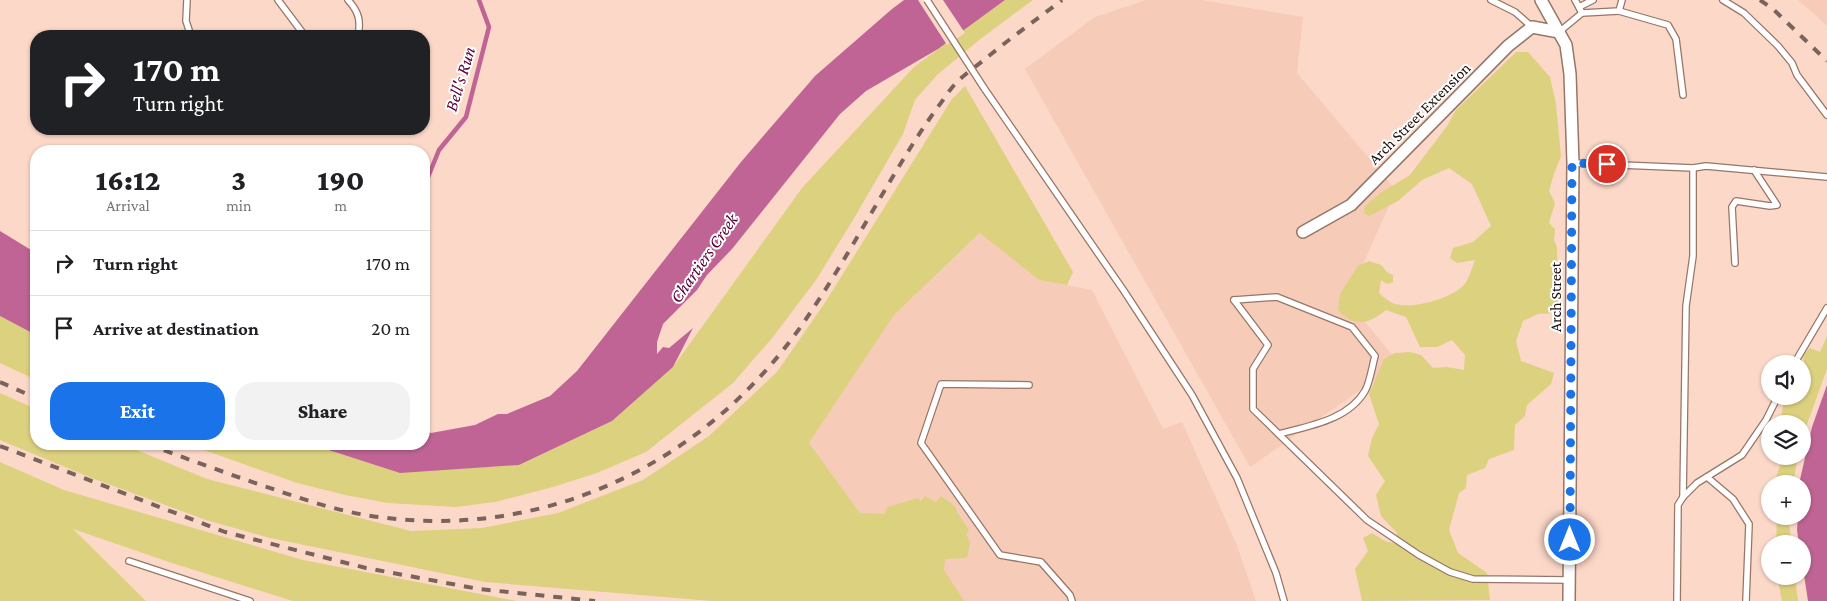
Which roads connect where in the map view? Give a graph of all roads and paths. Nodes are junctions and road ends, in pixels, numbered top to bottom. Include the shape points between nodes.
1 (187, 0) edge
2 (278, 0) edge
3 (348, 0) edge
4 (927, 0) edge
5 (1491, 0) edge
6 (1541, 0) edge
7 (1576, 0) edge
8 (1593, 0) edge
9 (1622, 0) edge
10 (1723, 0) edge
11 (1581, 10) junction
12 (1619, 11) junction
13 (1532, 27) junction
14 (189, 30) edge
15 (300, 30) edge
16 (359, 30) edge
17 (1559, 32) junction
18 (1683, 95) dead end
19 (1827, 115) edge
20 (1572, 163) junction
21 (1693, 168) junction
22 (1754, 170) junction
23 (1827, 177) edge
24 (1303, 232) dead end
25 (1735, 262) dead end
26 (1827, 308) edge
27 (1799, 355) edge
28 (1029, 385) dead end
29 (1774, 405) edge
30 (1279, 434) junction
31 (1707, 477) junction
32 (1683, 496) junction
33 (129, 561) dead end
34 (1569, 580) junction
35 (250, 601) edge
36 (1072, 601) edge
37 (1284, 601) edge
38 (1569, 601) edge
39 (1677, 601) edge
40 (1746, 601) edge

1 - 14 lane
2 - 15 lane
3 - 16 lane via 360,20
4 - 37 lane, bridge via 1192,395 1237,478 1276,573
5 - 13 lane via 1514,12
6 - 17 street, Arch Street
7 - 11 lane
8 - 11 lane
9 - 12 lane
10 - 19 lane via 1744,13 1778,46
11 - 12 lane
11 - 17 lane
12 - 18 lane via 1668,25 1676,39
13 - 17 street
13 - 24 street, Arch Street Extension via 1508,46 1351,205
17 - 20 street, Arch Street via 1566,45 1570,74
20 - 21 lane
20 - 34 street, Arch Street
21 - 22 lane
21 - 32 lane via 1693,256 1686,306
22 - 23 lane
22 - 25 lane via 1777,205 1736,201 1732,206
26 - 27 lane
28 - 36 lane via 941,384 921,442 1000,555 1041,562
29 - 31 lane via 1742,455
30 - 30 lane via 1253,409 1253,369 1268,345 1234,300 1277,298 1352,327 1374,356 1365,390 1349,408 1330,420
30 - 34 lane via 1366,520 1450,572 1473,579
31 - 32 lane
31 - 40 lane via 1734,499 1749,524
32 - 39 lane via 1678,504
33 - 35 lane
34 - 38 street, Arch Street

